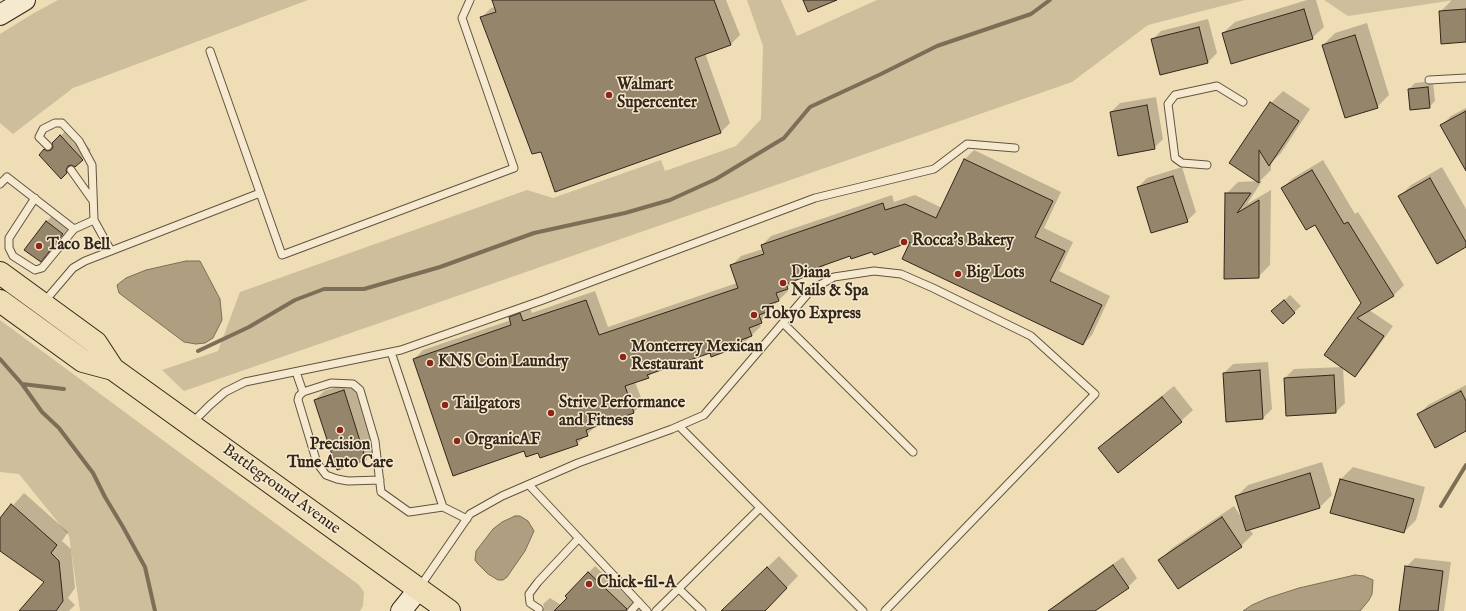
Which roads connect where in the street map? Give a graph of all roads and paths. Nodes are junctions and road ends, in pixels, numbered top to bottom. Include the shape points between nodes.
1 (25, 0) edge
2 (470, 0) edge
3 (0, 15) edge
4 (210, 52) dead end
5 (1466, 78) edge
6 (1429, 80) dead end
7 (1243, 102) dead end
8 (48, 146) dead end
9 (1015, 148) dead end
10 (1207, 165) dead end
11 (71, 170) dead end
12 (0, 184) edge
13 (260, 193) junction
14 (35, 198) junction
15 (94, 201) junction
16 (94, 220) junction
17 (74, 229) junction
18 (111, 251) junction
19 (0, 273) edge
20 (0, 301) edge
21 (42, 304) junction
22 (783, 323) junction
23 (390, 352) junction
24 (113, 369) junction
25 (296, 372) junction
26 (303, 392) junction
27 (190, 425) junction
28 (679, 426) junction
29 (913, 452) dead end
30 (380, 480) junction
31 (529, 485) junction
32 (443, 507) junction
33 (760, 508) junction
34 (467, 519) junction
35 (579, 538) junction
36 (679, 589) junction
37 (418, 590) junction
38 (639, 602) junction
39 (539, 610) dead end
40 (401, 611) edge
41 (448, 611) edge
42 (631, 611) edge
43 (647, 611) edge
44 (656, 611) edge
45 (702, 611) edge
46 (863, 611) edge
47 (885, 611) edge

1 - 3 street
2 - 13 lane via 462,18 514,168 282,255
4 - 13 lane
5 - 6 lane
7 - 10 lane via 1217,86 1175,95 1168,104 1175,158 1182,163
8 - 15 lane via 39,136 43,129 55,123 62,123 79,142 92,165
9 - 23 lane via 967,144 934,169 815,198 544,300
11 - 15 lane
12 - 14 lane via 7,177
13 - 18 lane
14 - 17 lane
14 - 17 lane via 9,238 9,248 13,256 35,270 42,268
15 - 16 lane
16 - 17 lane
16 - 18 lane
18 - 21 lane via 73,268
19 - 21 main road, Battleground Avenue
20 - 21 main road via 31,311 37,310
20 - 24 main road, Battleground Avenue via 83,361
21 - 24 main road, Battleground Avenue via 96,343
22 - 28 lane via 704,414
22 - 29 lane
22 - 47 lane via 811,290 834,277 874,271 901,274 1031,336 1094,394
23 - 25 lane
23 - 32 lane
24 - 27 main road, Battleground Avenue
25 - 26 lane
25 - 27 lane via 246,382 225,392
26 - 30 lane via 298,400 317,464 326,475 348,481
26 - 30 lane via 331,383 353,384 360,390 376,441
27 - 37 main road, Battleground Avenue
28 - 31 lane
28 - 33 lane
30 - 32 lane via 381,492 408,512
31 - 34 lane via 502,496 470,514
31 - 35 lane
32 - 34 lane
33 - 36 lane
33 - 46 lane
34 - 37 lane
35 - 38 lane
35 - 39 lane via 529,594 530,603
36 - 44 lane
36 - 45 lane
37 - 40 street
37 - 41 main road, Battleground Avenue
38 - 42 lane
38 - 43 lane

